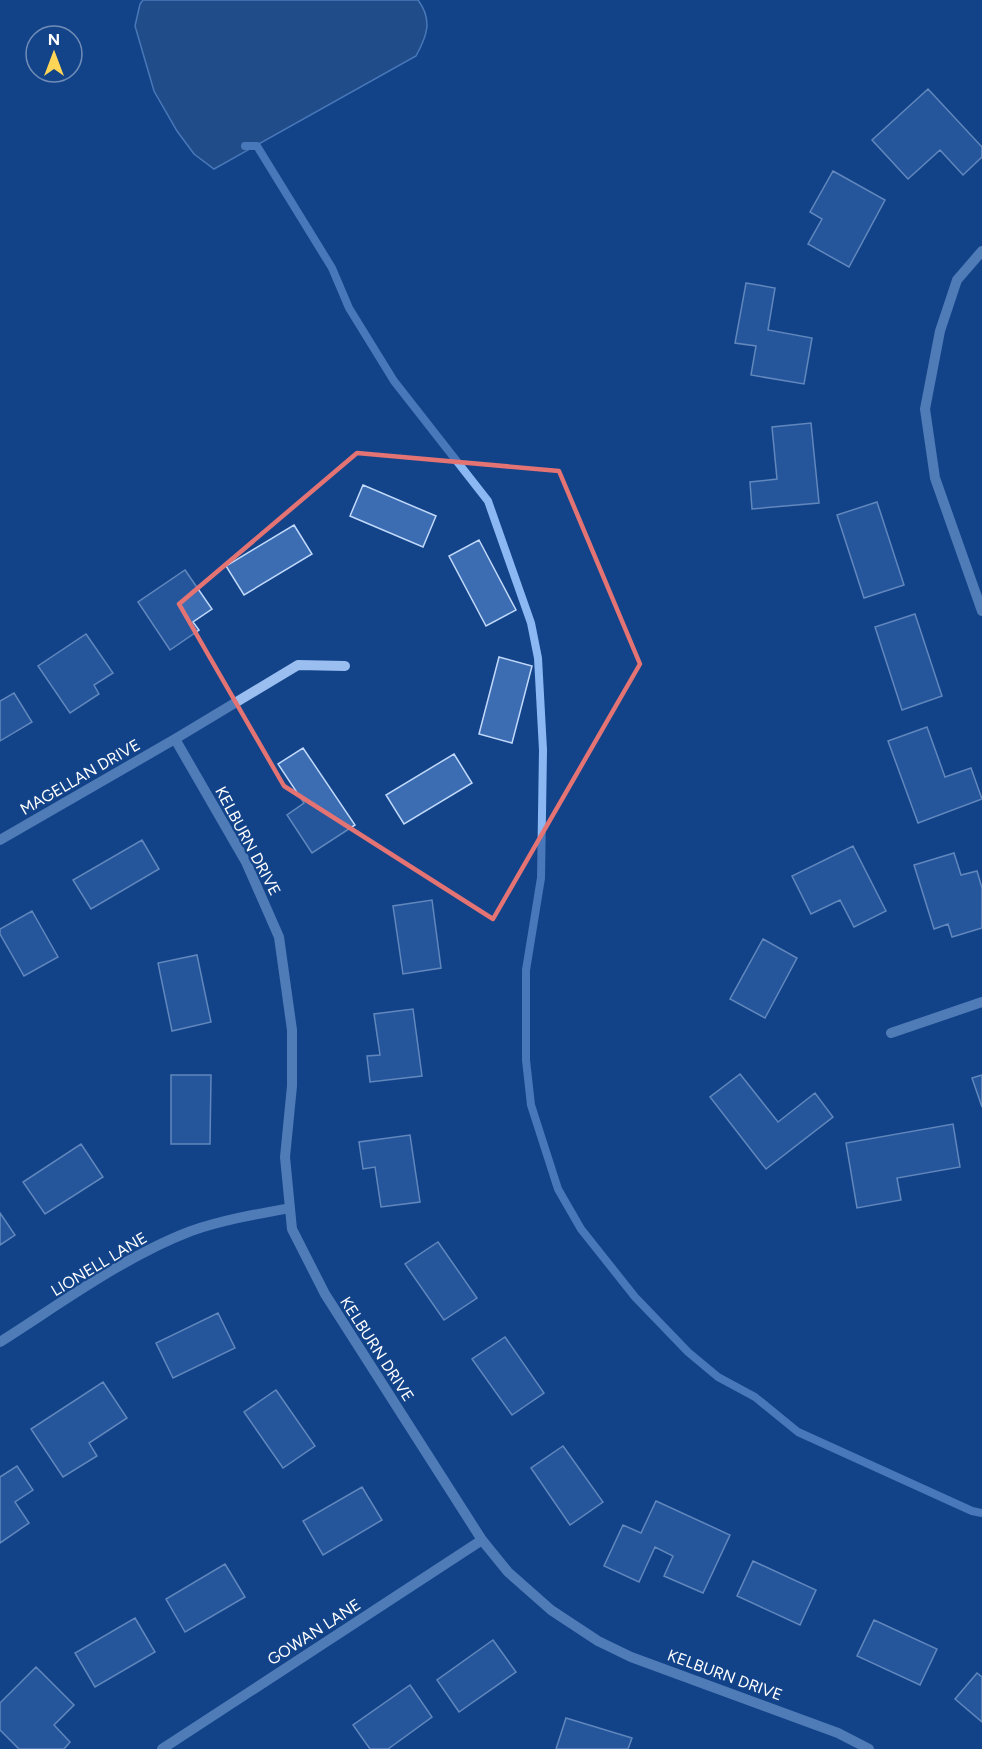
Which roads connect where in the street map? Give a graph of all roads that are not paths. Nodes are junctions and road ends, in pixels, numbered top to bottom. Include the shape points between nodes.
1 (982, 251) edge
2 (982, 611) edge
3 (345, 666) dead end
4 (175, 740) junction
5 (0, 840) edge
6 (982, 1002) edge
7 (891, 1033) dead end
8 (290, 1208) junction
9 (0, 1342) edge
10 (482, 1540) junction
11 (162, 1749) edge
12 (869, 1749) edge

1 - 2 street via 957,280 940,331 925,409 935,478
3 - 4 street, MAGELLAN DRIVE via 298,664
4 - 5 street, MAGELLAN DRIVE
4 - 8 street, KELBURN DRIVE via 246,862 279,938 292,1030 292,1086 285,1157
6 - 7 street
8 - 9 street, LIONELL LANE via 192,1231 140,1254
8 - 10 street, KELBURN DRIVE via 292,1228 325,1294
10 - 11 street, GOWAN LANE
10 - 12 street, KELBURN DRIVE via 508,1572 551,1610 598,1641 631,1657 838,1733

